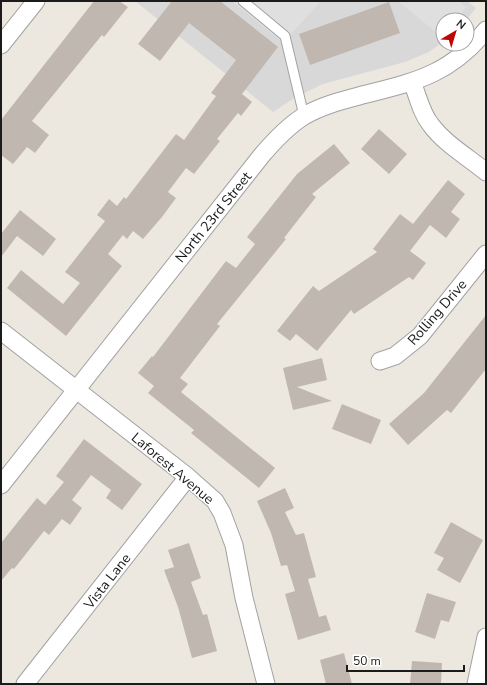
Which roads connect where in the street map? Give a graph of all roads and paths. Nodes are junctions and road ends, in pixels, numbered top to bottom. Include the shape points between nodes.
1 (36, 1) edge
2 (243, 1) edge
3 (486, 30) edge
4 (1, 45) edge
5 (412, 82) junction
6 (304, 116) junction
7 (486, 172) edge
8 (486, 254) edge
9 (1, 331) edge
10 (380, 361) dead end
11 (76, 389) junction
12 (188, 477) junction
13 (1, 485) edge
14 (486, 637) edge
15 (25, 684) edge
16 (266, 684) edge
17 (476, 684) edge

1 - 4 street
2 - 6 lane via 285,36
3 - 5 street, North 23rd Street via 454,62
5 - 6 street, North 23rd Street via 344,100
5 - 7 street via 430,124
6 - 11 street, North 23rd Street via 282,133 262,155
8 - 10 street, Rolling Drive via 420,336 395,356
9 - 11 street, Laforest Avenue
11 - 12 street, Laforest Avenue
11 - 13 street, North 23rd Street
12 - 15 street, Vista Lane
12 - 16 street, Laforest Avenue via 215,502 234,544 244,598
14 - 17 street

